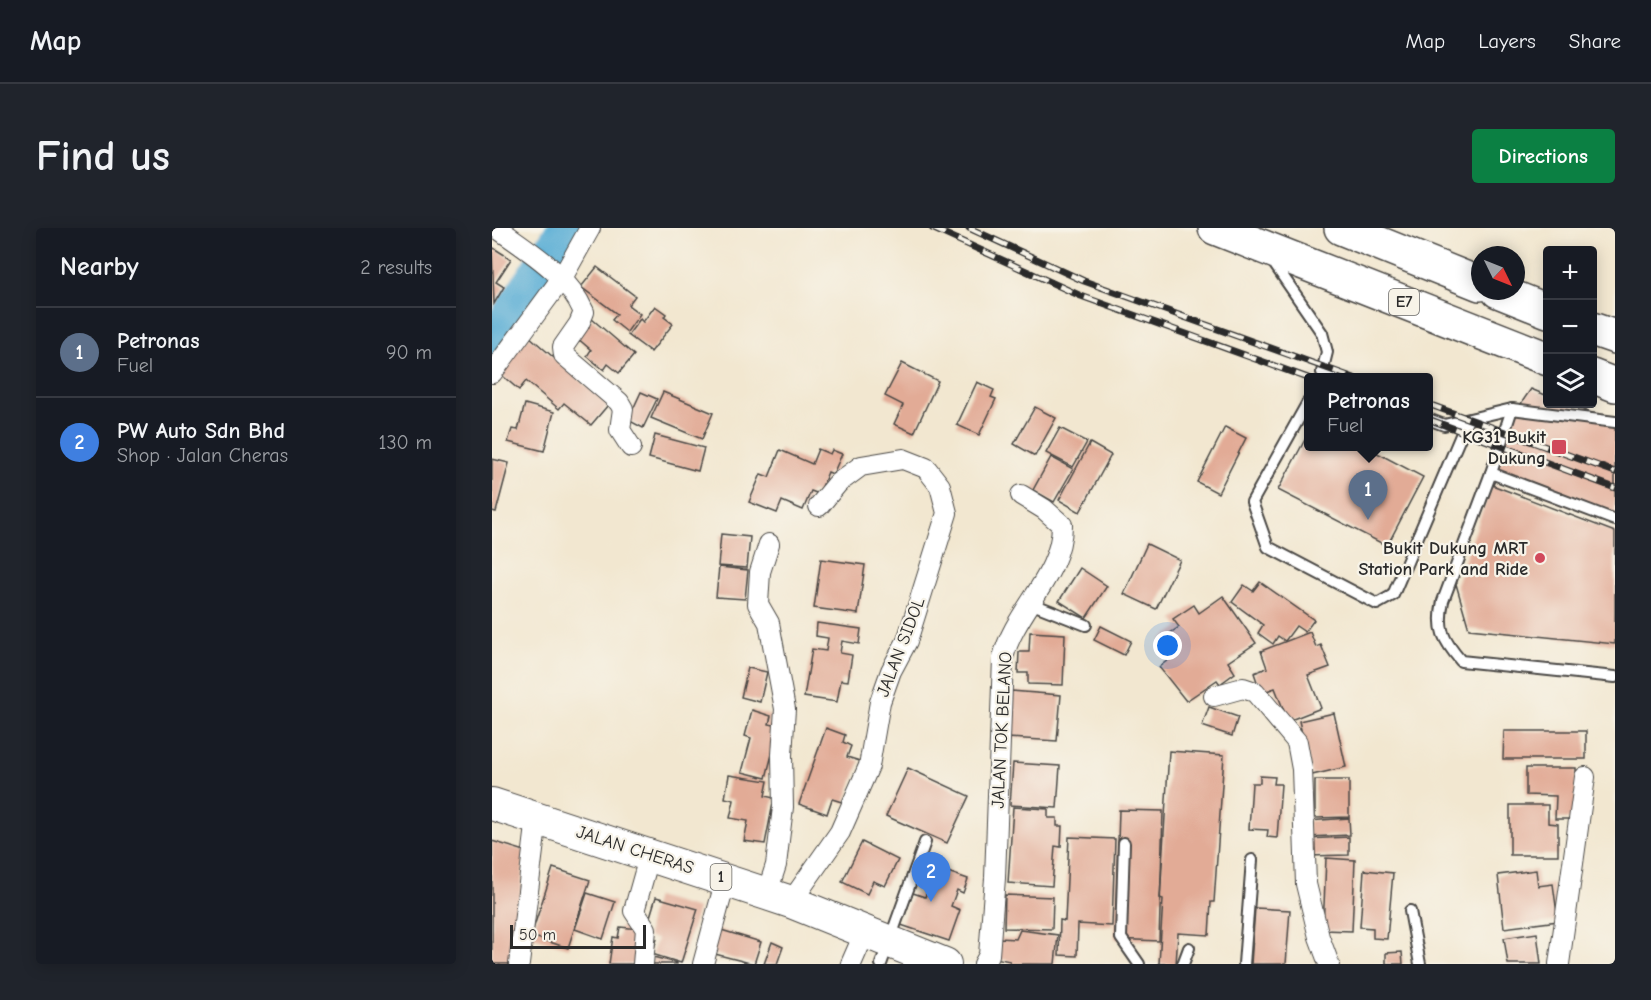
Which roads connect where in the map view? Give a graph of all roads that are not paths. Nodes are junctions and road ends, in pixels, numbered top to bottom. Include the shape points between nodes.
1 (497, 228) edge
2 (590, 228) edge
3 (1215, 228) edge
4 (1341, 228) edge
5 (1261, 246) junction
6 (559, 275) junction
7 (1471, 280) edge
8 (1520, 300) edge
9 (1543, 309) edge
10 (1597, 327) edge
11 (1597, 328) edge
12 (1615, 330) edge
13 (1615, 337) edge
14 (1543, 357) edge
15 (492, 373) edge
16 (1322, 373) edge
17 (1597, 378) edge
18 (1615, 385) edge
19 (1304, 409) edge
20 (1512, 409) junction
21 (1433, 421) edge
22 (1467, 421) junction
23 (1615, 422) edge
24 (631, 447) dead end
25 (1491, 473) junction
26 (1020, 495) dead end
27 (819, 506) dead end
28 (1615, 520) edge
29 (769, 544) dead end
30 (1030, 603) junction
31 (1086, 625) dead end
32 (1615, 677) edge
33 (1214, 696) dead end
34 (1585, 777) dead end
35 (492, 804) edge
36 (537, 818) junction
37 (925, 842) dead end
38 (1124, 843) dead end
39 (650, 854) junction
40 (1252, 860) dead end
41 (726, 879) junction
42 (779, 898) junction
43 (1410, 911) dead end
44 (879, 946) edge
45 (1190, 948) dead end
46 (519, 964) edge
47 (643, 964) edge
48 (703, 964) edge
49 (851, 964) edge
50 (945, 964) edge
51 (984, 964) edge
52 (1139, 964) edge
53 (1183, 964) edge
54 (1244, 964) edge
55 (1329, 964) edge
56 (1420, 964) edge
57 (1559, 964) edge

1 - 6 street
2 - 6 street
3 - 5 highway, E7
4 - 7 highway
5 - 14 highway, E7
5 - 16 lane via 1322,333 1327,352
6 - 15 street
6 - 24 street via 584,312 563,347 564,356 619,402 623,409 620,430
8 - 9 highway
10 - 12 highway
11 - 13 highway
17 - 18 highway
19 - 22 lane via 1252,502 1269,547 1377,604 1393,595
20 - 22 lane
20 - 23 lane
20 - 25 lane
21 - 22 lane via 1444,425
25 - 28 lane
25 - 32 lane via 1443,601 1439,621 1447,645 1461,661
26 - 30 street, JALAN TOK BELANO via 1062,525 1058,557
27 - 42 street, JALAN SIDOL via 838,483 861,466 903,459 926,468 940,486 947,513 907,641 880,702 869,766 840,832
29 - 42 street via 760,572 758,604 769,623 785,708 783,807 776,865
30 - 31 lane
30 - 51 street, JALAN TOK BELANO via 1008,639 1003,658 995,878 989,955
33 - 55 street via 1243,688 1255,692 1297,742 1302,769 1306,884
34 - 57 street
35 - 36 main road, JALAN CHERAS / 1
36 - 39 main road, JALAN CHERAS / 1
36 - 46 street
37 - 44 lane
38 - 52 lane via 1121,938
39 - 41 main road, JALAN CHERAS / 1
39 - 47 street via 634,911 646,929
40 - 54 lane
41 - 42 main road, JALAN CHERAS / 1
41 - 48 street
42 - 44 main road, JALAN CHERAS / 1
43 - 56 lane
44 - 49 street
44 - 50 main road, JALAN CHERAS / 1
45 - 53 lane

